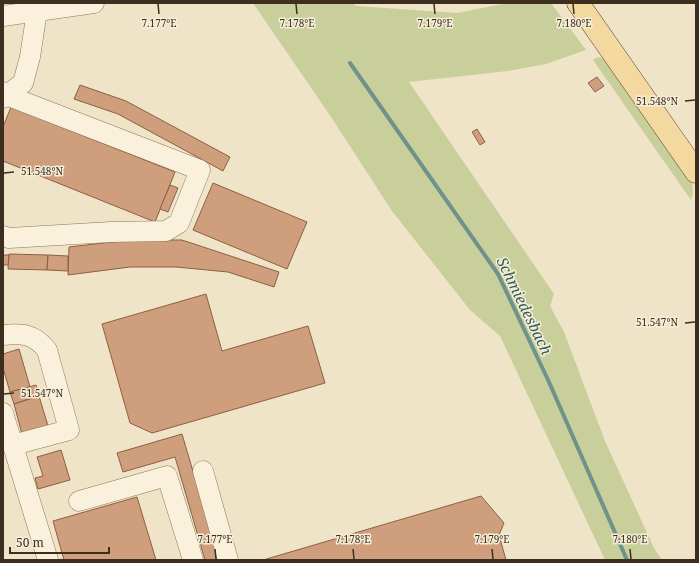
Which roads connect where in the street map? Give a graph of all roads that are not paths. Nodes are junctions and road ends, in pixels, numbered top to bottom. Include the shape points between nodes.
1 (94, 3) edge
2 (578, 3) edge
3 (37, 11) junction
4 (3, 16) edge
5 (4, 95) edge
6 (694, 166) edge
7 (3, 236) edge
8 (3, 335) edge
9 (3, 413) edge
10 (13, 445) junction
11 (203, 470) dead end
12 (79, 501) dead end
13 (48, 560) edge
14 (193, 560) edge
15 (228, 560) edge

1 - 3 street
2 - 6 main road
3 - 4 street
3 - 5 street via 23,83
5 - 7 street via 200,170 179,223 166,231 8,238
8 - 10 street via 28,335 39,340 47,350 69,430
9 - 10 street
10 - 13 street
11 - 15 street
12 - 14 street via 167,476

